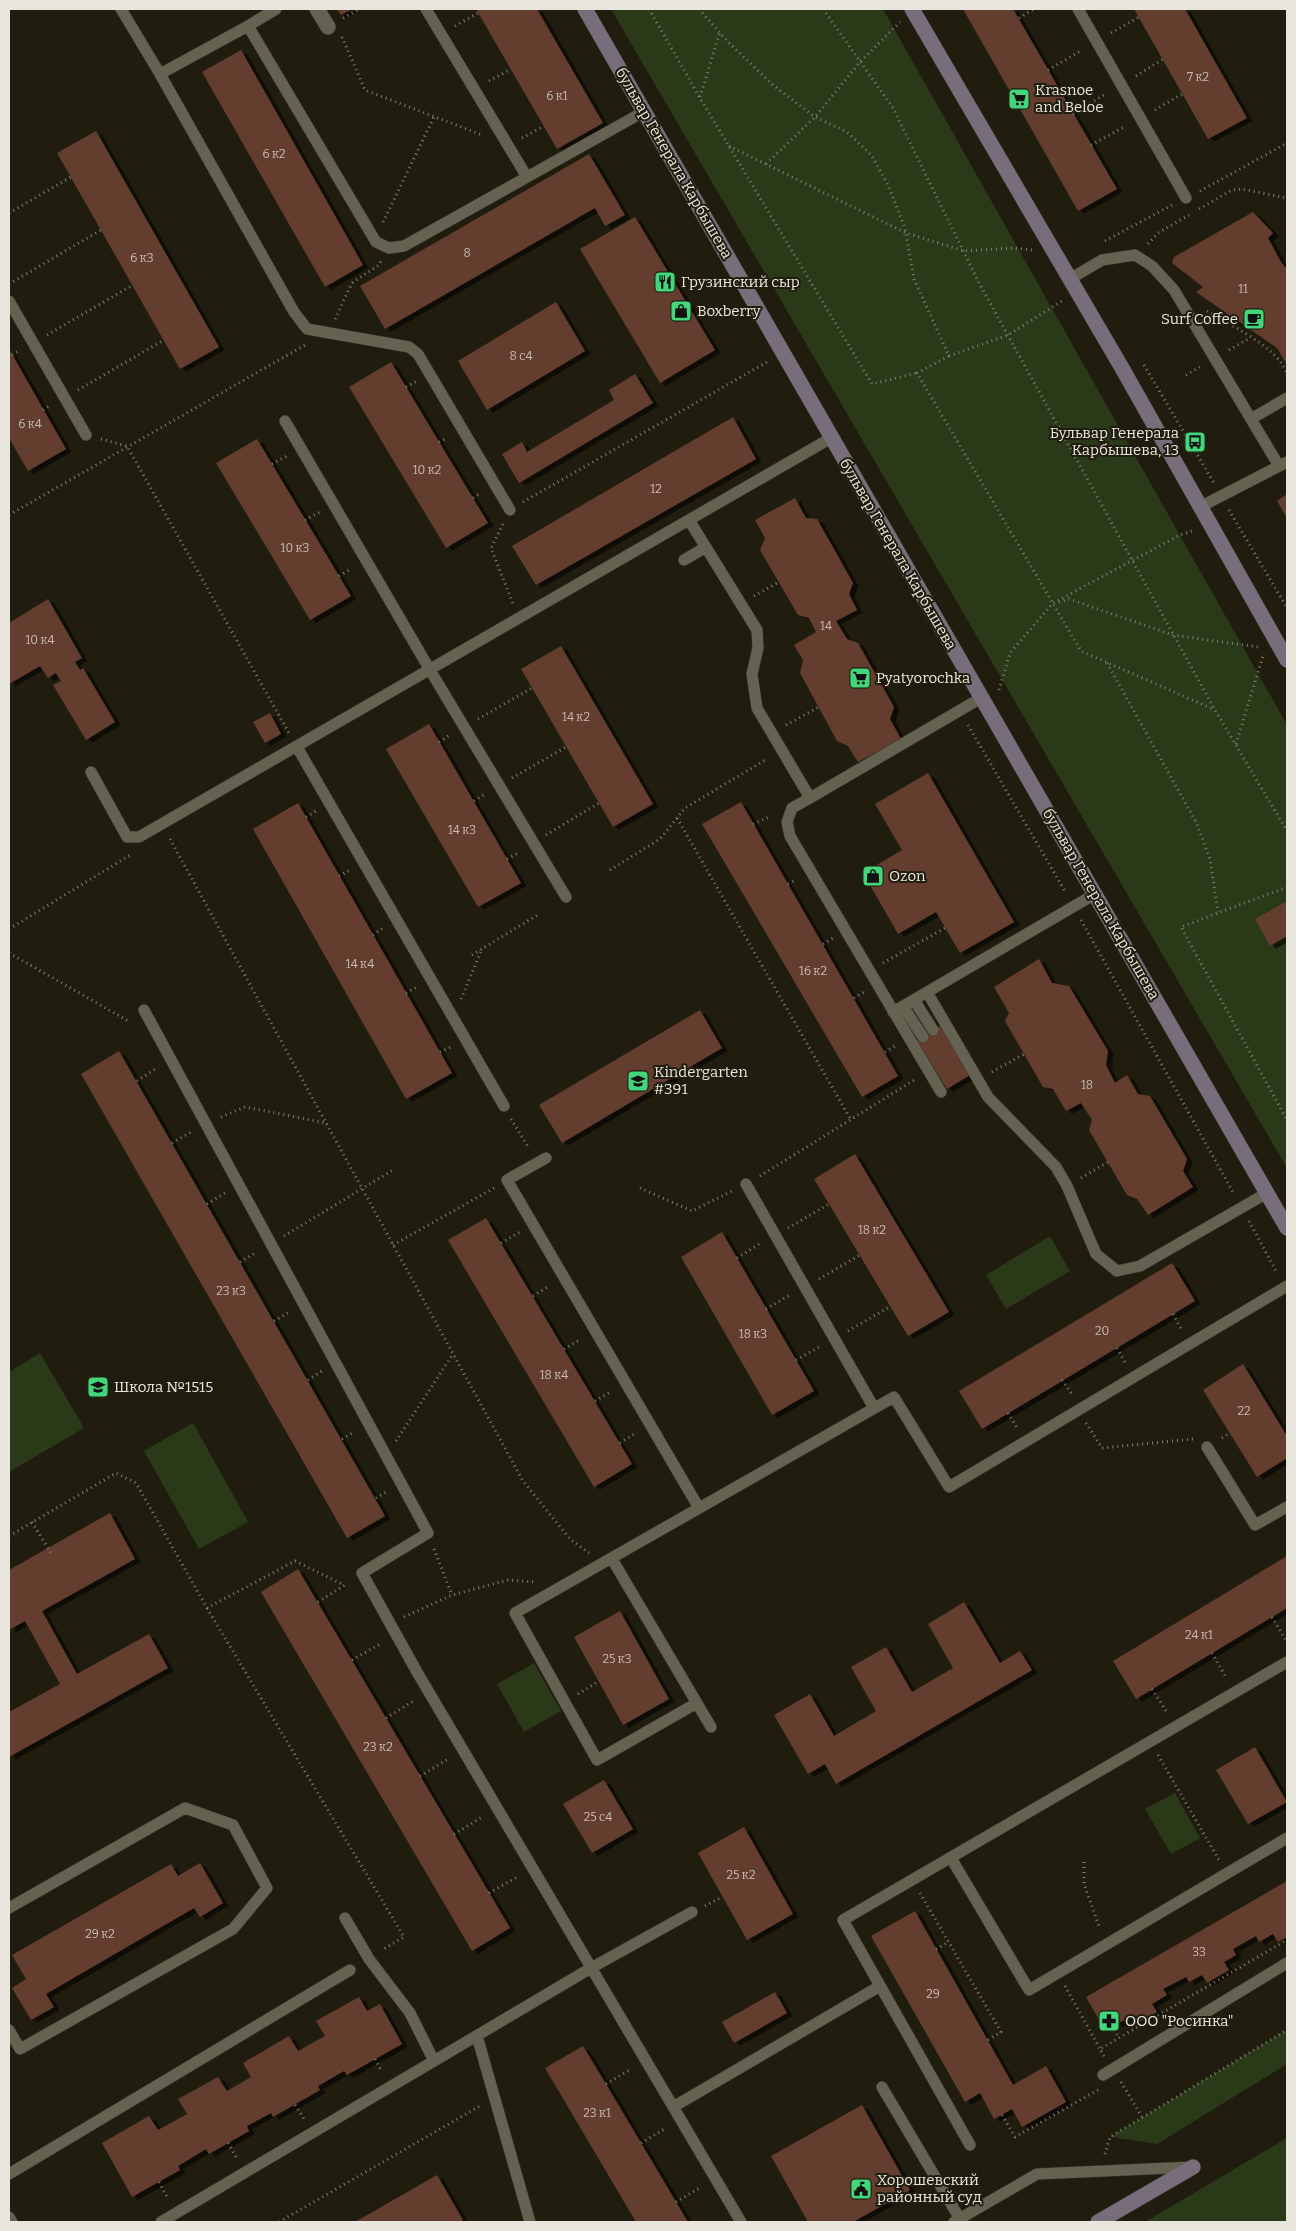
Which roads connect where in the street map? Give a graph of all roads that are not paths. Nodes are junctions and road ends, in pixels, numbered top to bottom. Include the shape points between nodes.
1 (121, 9) edge
2 (276, 9) edge
3 (316, 9) edge
4 (426, 9) edge
5 (585, 9) edge
6 (912, 9) edge
7 (1078, 9) edge
8 (248, 26) junction
9 (334, 29) road end
10 (160, 74) junction
11 (645, 111) junction
12 (527, 177) junction
13 (1186, 198) road end
14 (1074, 285) junction
15 (9, 301) edge
16 (1287, 398) edge
17 (1251, 419) junction
18 (285, 421) dead end
19 (86, 435) road end
20 (831, 438) junction
21 (1283, 464) edge
22 (1200, 507) junction
23 (510, 510) road end
24 (689, 520) junction
25 (706, 547) junction
26 (684, 560) dead end
27 (1287, 660) edge
28 (430, 670) junction
29 (981, 698) junction
30 (297, 746) junction
31 (91, 772) dead end
32 (810, 798) junction
33 (1095, 894) junction
34 (566, 897) dead end
35 (928, 992) junction
36 (914, 1000) junction
37 (903, 1006) junction
38 (144, 1010) dead end
39 (893, 1012) junction
40 (933, 1030) dead end
41 (923, 1037) dead end
42 (941, 1092) dead end
43 (504, 1106) road end
44 (541, 1160) road end
45 (746, 1184) road end
46 (1267, 1194) junction
47 (1287, 1228) edge
48 (1286, 1287) edge
49 (874, 1408) junction
50 (1207, 1447) road end
51 (1287, 1507) edge
52 (699, 1508) junction
53 (608, 1561) junction
54 (1287, 1662) edge
55 (697, 1703) junction
56 (712, 1727) dead end
57 (1287, 1838) edge
58 (951, 1858) junction
59 (9, 1908) edge
60 (692, 1912) dead end
61 (345, 1918) dead end
62 (1287, 1963) edge
63 (592, 1968) junction
64 (350, 1970) dead end
65 (880, 1986) junction
66 (9, 2030) edge
67 (478, 2036) junction
68 (434, 2061) junction
69 (1103, 2075) dead end
70 (882, 2087) dead end
71 (673, 2107) junction
72 (970, 2145) dead end
73 (1194, 2167) joint
74 (9, 2174) edge
75 (9, 2217) edge
76 (957, 2220) edge
77 (12, 2222) edge
78 (161, 2222) edge
79 (530, 2222) edge
80 (741, 2222) edge
81 (1098, 2222) edge

1 - 10 lane
2 - 8 lane
3 - 9 street
4 - 12 lane
5 - 11 street, бульвар Генерала Карбышева
6 - 14 street
7 - 13 lane
8 - 10 lane
8 - 12 lane via 376,242 389,248 404,246
10 - 23 lane via 294,312 307,329 409,347 418,354
11 - 12 lane
11 - 20 street, бульвар Генерала Карбышева
14 - 17 lane via 1102,260 1135,255 1142,259 1163,275 1174,290
14 - 22 street
15 - 19 lane
16 - 17 lane
17 - 21 lane
18 - 28 lane
20 - 24 lane
20 - 29 street, бульвар Генерала Карбышева
21 - 22 lane
22 - 27 street
24 - 25 lane
24 - 28 lane
25 - 26 lane
25 - 32 lane via 757,630 758,648 752,674 757,708
28 - 30 lane
28 - 34 lane
29 - 32 lane
29 - 33 street, бульвар Генерала Карбышева
30 - 31 lane via 139,838 127,837
30 - 43 lane
32 - 39 lane via 792,808 787,822 790,836
33 - 35 lane
33 - 46 street, бульвар Генерала Карбышева
35 - 36 lane
35 - 46 lane via 988,1097 1056,1167 1096,1254 1117,1270 1140,1266
36 - 37 lane
36 - 40 lane
37 - 39 lane
37 - 41 lane
38 - 63 lane via 428,1533 362,1574
39 - 42 lane
44 - 52 lane via 507,1180
45 - 49 lane
46 - 47 street, бульвар Генерала Карбышева
48 - 49 lane via 949,1487 894,1397
49 - 52 lane
50 - 51 lane via 1256,1525
52 - 53 lane
53 - 55 lane
53 - 55 lane via 515,1614 597,1760
54 - 58 lane
55 - 56 lane
57 - 58 lane via 1029,1990
58 - 65 lane via 843,1920
59 - 66 lane via 185,1808 233,1825 268,1888 233,1929 20,2050
60 - 63 lane
61 - 68 lane via 369,1959 410,2013
62 - 69 lane
63 - 67 lane
63 - 71 lane
64 - 74 lane
65 - 71 lane
65 - 72 lane
67 - 68 lane
67 - 79 lane
68 - 78 lane
70 - 76 lane
71 - 80 lane
73 - 76 lane via 1037,2174
73 - 81 street
75 - 77 lane

